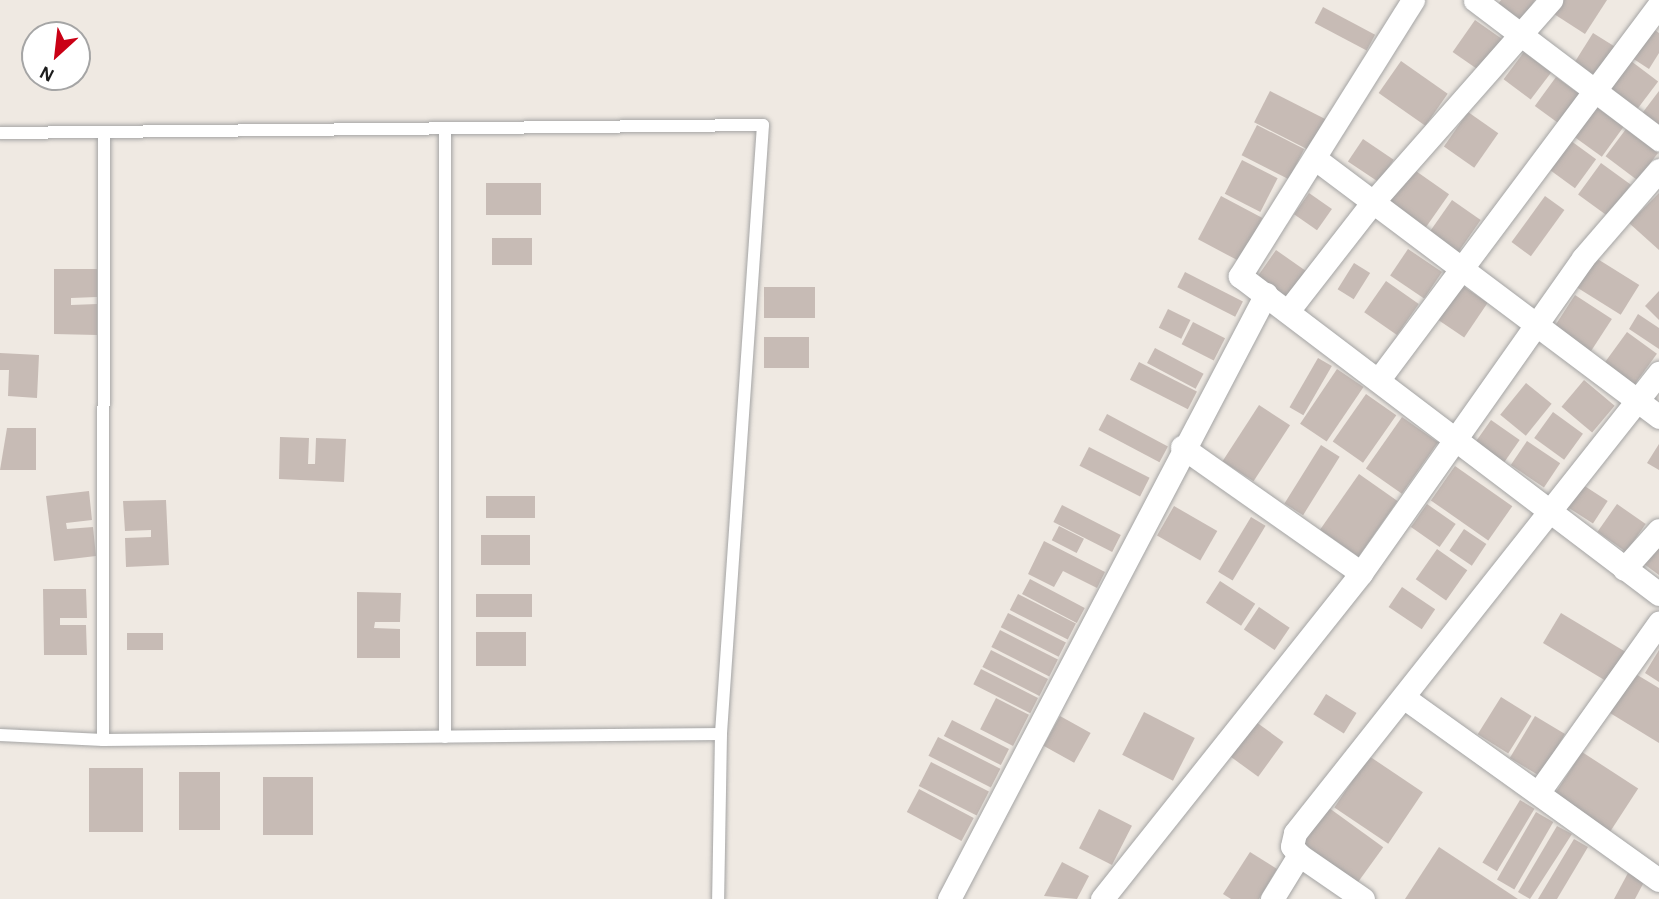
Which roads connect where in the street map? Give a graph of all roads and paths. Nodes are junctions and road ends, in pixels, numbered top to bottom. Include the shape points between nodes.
1 (1413, 0) edge
2 (1475, 0) edge
3 (1551, 0) edge
4 (1659, 5) edge
5 (1521, 38) junction
6 (1593, 90) junction
7 (446, 130) junction
8 (0, 133) edge
9 (104, 136) junction
10 (1659, 139) edge
11 (1317, 160) junction
12 (1659, 170) edge
13 (1372, 203) junction
14 (1461, 269) junction
15 (1266, 294) junction
16 (1288, 312) junction
17 (1536, 324) junction
18 (1659, 373) edge
19 (1379, 379) junction
20 (1637, 400) junction
21 (1659, 417) edge
22 (1455, 438) junction
23 (1182, 447) junction
24 (1548, 512) junction
25 (1659, 530) edge
26 (1624, 569) junction
27 (1361, 573) junction
28 (1659, 594) edge
29 (1659, 623) edge
30 (1406, 699) junction
31 (721, 734) junction
32 (0, 735) edge
33 (445, 737) junction
34 (103, 740) junction
35 (1538, 793) junction
36 (1299, 855) junction
37 (1659, 880) edge
38 (718, 899) edge
39 (949, 899) edge
40 (1102, 899) edge
41 (1272, 899) edge
42 (1363, 899) edge

1 - 11 street
2 - 5 street
3 - 5 street
4 - 6 street
5 - 6 street
5 - 13 street
6 - 10 street
6 - 14 street
7 - 9 lane
7 - 31 lane via 763,125
7 - 33 lane
8 - 9 lane
9 - 34 lane
11 - 13 street
11 - 15 street via 1240,276
12 - 17 street
13 - 14 street
13 - 16 street
14 - 17 street
14 - 19 street
15 - 16 street
15 - 23 street
16 - 19 street
17 - 20 street
17 - 22 street
18 - 20 street
19 - 22 street
20 - 21 street
20 - 24 street
22 - 24 street
22 - 27 street
23 - 27 street
23 - 39 street
24 - 26 street
24 - 30 street
25 - 26 street
26 - 28 street
27 - 40 street
29 - 35 street
30 - 35 street
30 - 36 street via 1295,832 1292,846
31 - 33 lane
31 - 38 lane
32 - 34 lane
33 - 34 lane
35 - 37 street
36 - 41 street
36 - 42 street

